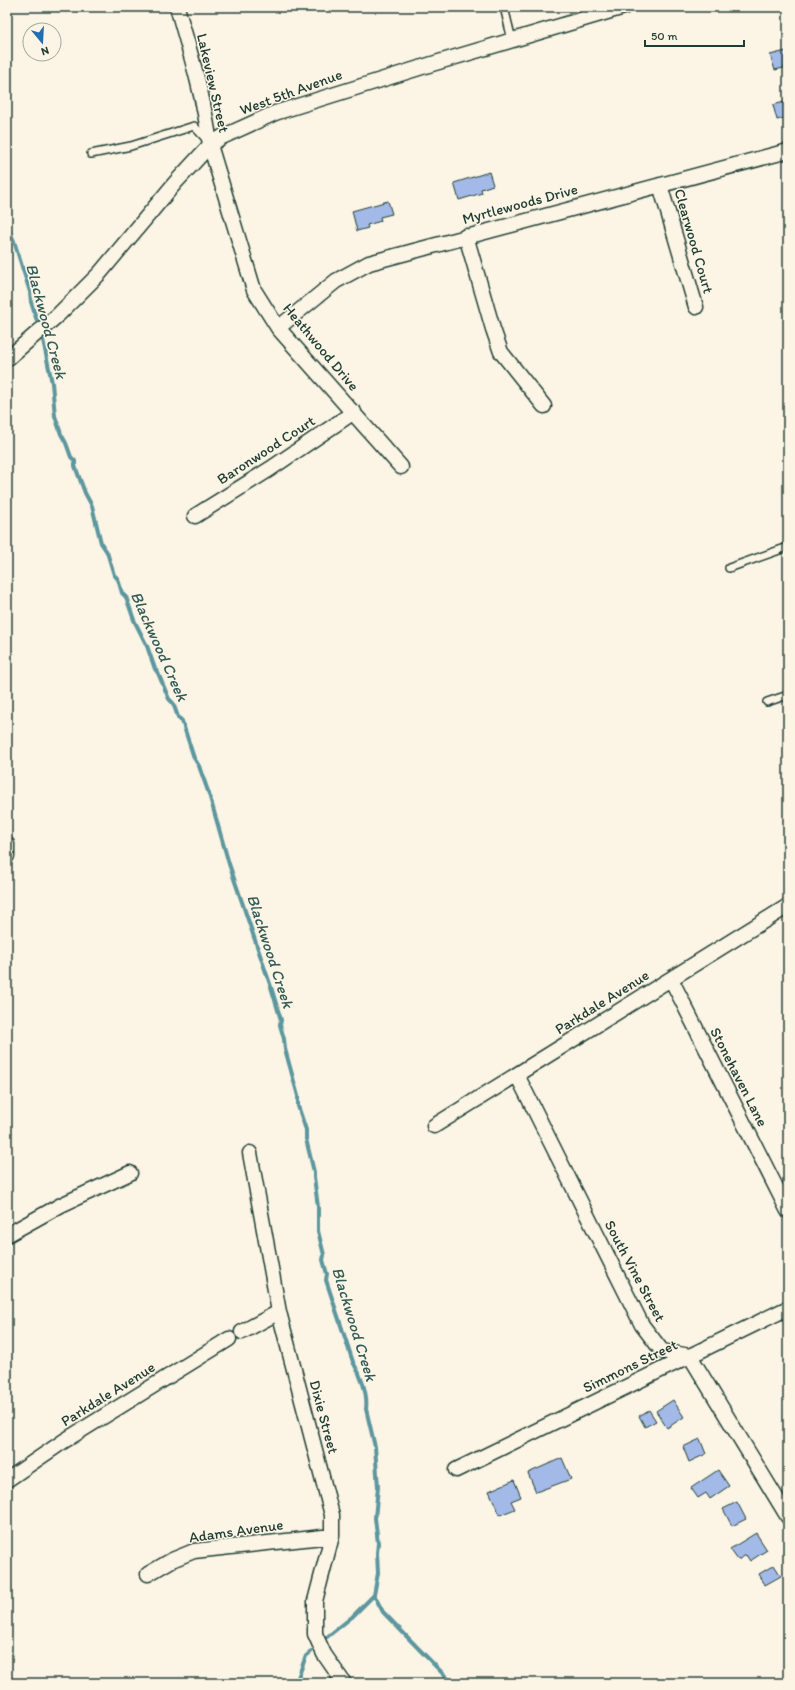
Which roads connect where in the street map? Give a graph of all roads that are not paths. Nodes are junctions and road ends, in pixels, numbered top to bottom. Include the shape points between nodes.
1 (176, 7) edge
2 (504, 7) edge
3 (624, 7) edge
4 (584, 13) edge
5 (512, 40) junction
6 (210, 144) junction
7 (788, 151) edge
8 (91, 154) dead end
9 (660, 185) junction
10 (466, 236) junction
11 (696, 307) dead end
12 (278, 328) junction
13 (12, 355) edge
14 (544, 406) dead end
15 (354, 412) junction
16 (401, 466) dead end
17 (195, 516) dead end
18 (788, 547) edge
19 (729, 568) dead end
20 (788, 695) edge
21 (767, 702) dead end
22 (7, 844) edge
23 (7, 856) edge
24 (788, 906) edge
25 (671, 979) junction
26 (517, 1076) junction
27 (434, 1126) dead end
28 (250, 1153) dead end
29 (130, 1173) dead end
30 (788, 1211) edge
31 (7, 1235) edge
32 (788, 1308) edge
33 (279, 1312) junction
34 (242, 1332) dead end
35 (230, 1339) dead end
36 (690, 1356) junction
37 (456, 1470) dead end
38 (7, 1480) edge
39 (788, 1517) edge
40 (332, 1536) junction
41 (148, 1574) dead end
42 (344, 1683) edge

1 - 6 street, Lakeview Street via 197,76
2 - 5 lane
3 - 4 street, West 5th Avenue
4 - 5 street, West 5th Avenue
5 - 6 street, West 5th Avenue via 275,113
6 - 8 lane via 194,126 131,146
6 - 12 street, Heathwood Drive via 254,290
6 - 13 street, West 5th Avenue via 100,273 58,315
7 - 9 street, Myrtlewoods Drive
9 - 10 street, Myrtlewoods Drive
9 - 11 street, Clearwood Court
10 - 12 street, Myrtlewoods Drive via 369,263 336,281
10 - 14 street via 502,352
12 - 15 street, Heathwood Drive
15 - 16 street, Heathwood Drive
15 - 17 street, Baronwood Court
18 - 19 lane
20 - 21 lane
22 - 23 street
24 - 25 street, Parkdale Avenue
25 - 26 street, Parkdale Avenue
25 - 30 street, Stonehaven Lane
26 - 27 street, Parkdale Avenue
26 - 36 street, South Vine Street via 642,1325 662,1351
28 - 33 street, Dixie Street
29 - 31 street via 61,1205
32 - 36 street, Simmons Street
33 - 34 street
33 - 40 street, Dixie Street via 332,1515
35 - 38 street, Parkdale Avenue via 64,1441
36 - 37 street, Simmons Street
36 - 39 street
40 - 41 street, Adams Avenue via 194,1551
40 - 42 street, Dixie Street via 315,1601 315,1634 324,1654

